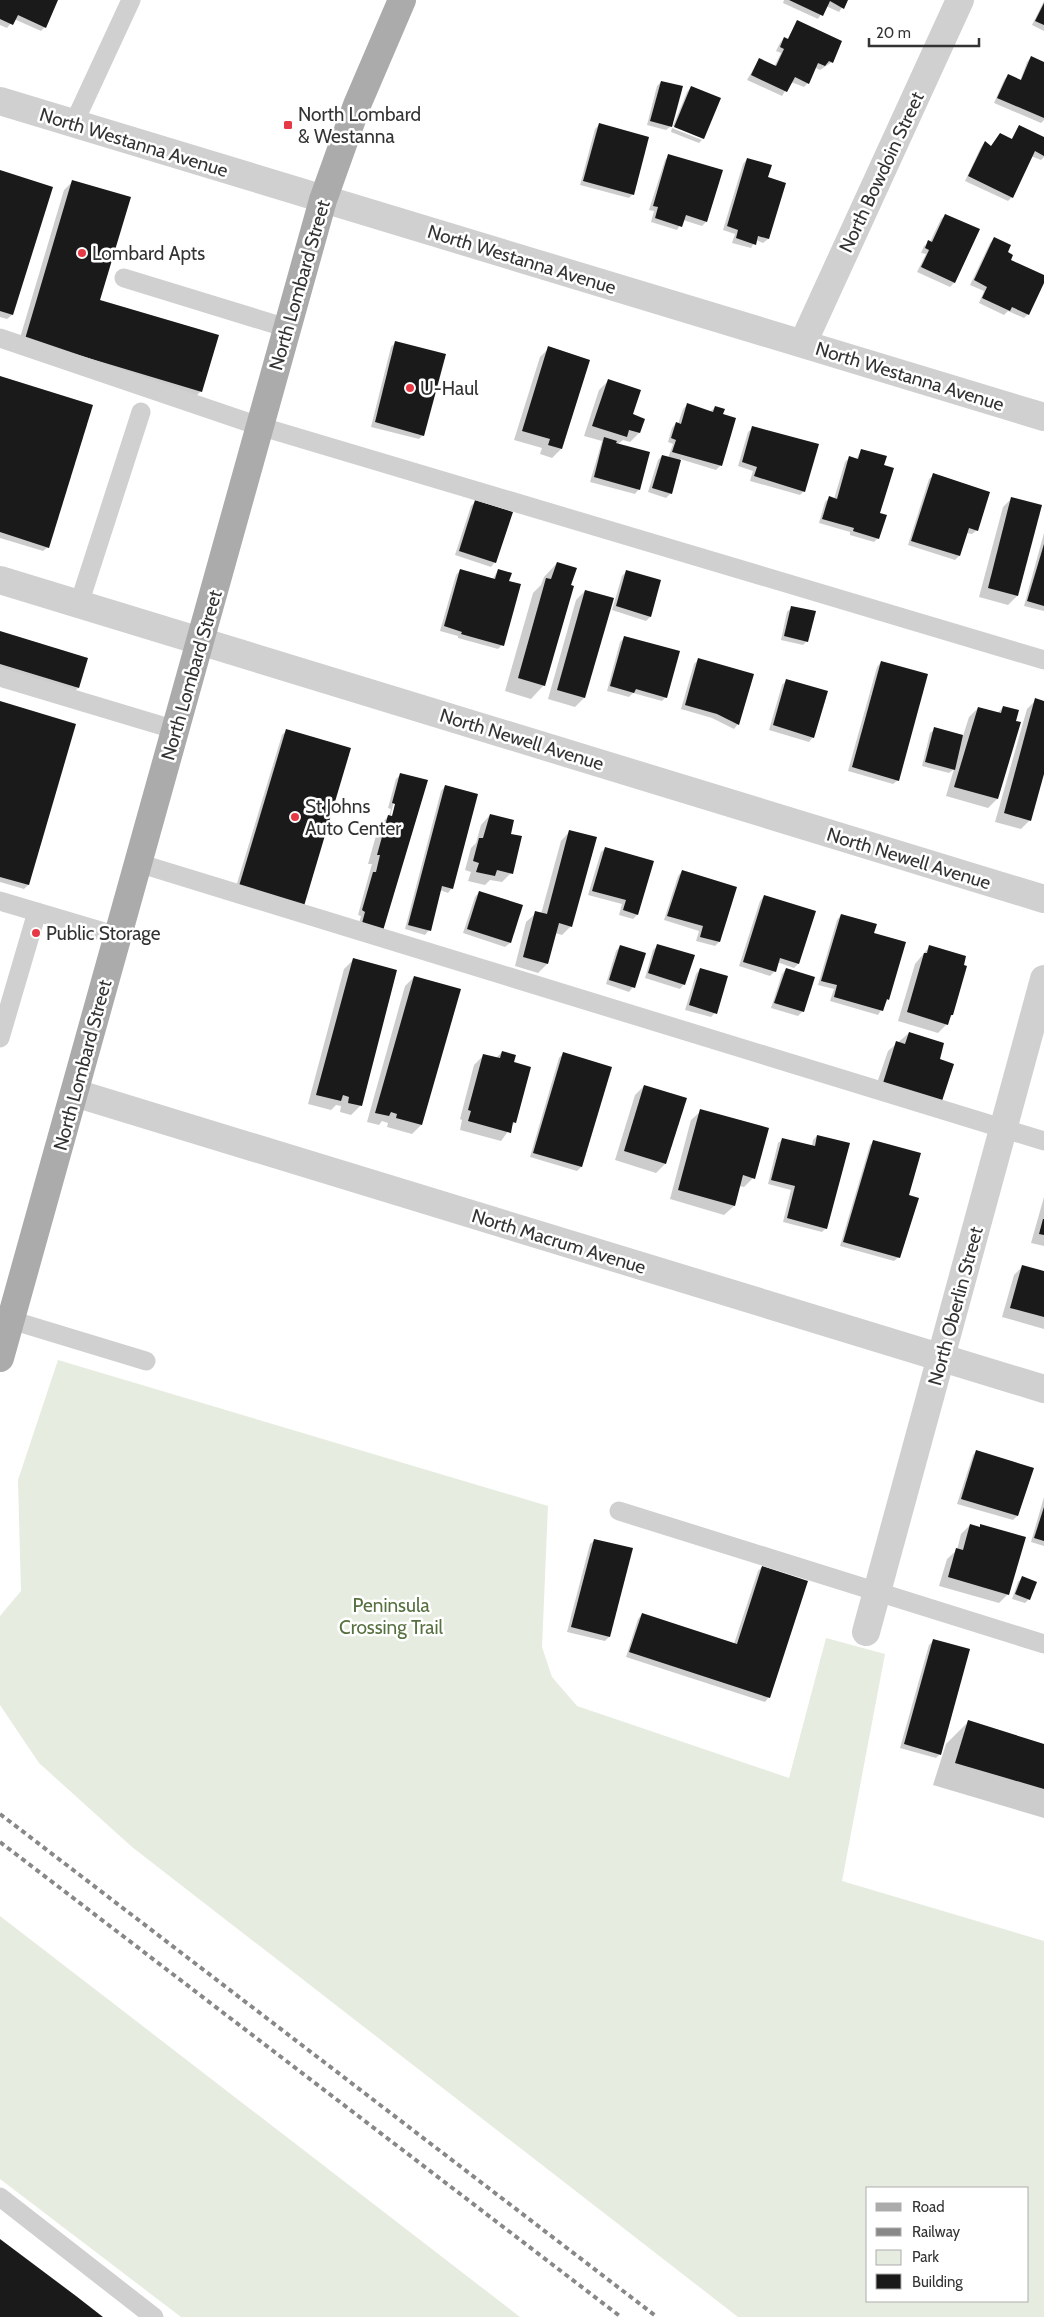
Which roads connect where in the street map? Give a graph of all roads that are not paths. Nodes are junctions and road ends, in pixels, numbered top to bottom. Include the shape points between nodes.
1 (131, 0) edge
2 (402, 0) edge
3 (960, 0) edge
4 (0, 101) edge
5 (74, 123) junction
6 (323, 200) junction
7 (124, 278) dead end
8 (286, 328) junction
9 (0, 338) edge
10 (803, 343) junction
11 (141, 412) dead end
12 (1044, 417) edge
13 (259, 426) junction
14 (0, 580) edge
15 (79, 604) junction
16 (202, 641) junction
17 (1044, 660) edge
18 (0, 677) edge
19 (176, 730) junction
20 (138, 863) junction
21 (1044, 899) edge
22 (0, 901) edge
23 (37, 912) junction
24 (118, 936) junction
25 (1044, 979) edge
26 (0, 1038) edge
27 (75, 1093) junction
28 (1003, 1128) junction
29 (1044, 1141) edge
30 (11, 1320) junction
31 (940, 1357) junction
32 (0, 1358) edge
33 (146, 1361) dead end
34 (1044, 1389) edge
35 (619, 1511) dead end
36 (877, 1592) junction
37 (866, 1632) dead end
38 (1044, 1644) edge
39 (0, 2197) edge
40 (154, 2317) edge

1 - 5 lane
2 - 6 main road, North Lombard Street via 357,105
3 - 10 street, North Bowdoin Street
4 - 5 street, North Westanna Avenue
5 - 6 street, North Westanna Avenue
6 - 8 main road, North Lombard Street
6 - 10 street, North Westanna Avenue
7 - 8 lane
8 - 13 main road, North Lombard Street
9 - 13 lane
10 - 12 street, North Westanna Avenue
11 - 15 lane
13 - 16 main road, North Lombard Street
13 - 17 lane
14 - 15 street, North Newell Avenue
15 - 16 street, North Newell Avenue
16 - 19 main road, North Lombard Street
16 - 21 street, North Newell Avenue
18 - 19 lane
19 - 20 main road, North Lombard Street
20 - 24 main road, North Lombard Street
20 - 28 lane
22 - 23 lane
23 - 24 lane
23 - 26 lane
24 - 27 main road, North Lombard Street
25 - 28 street, North Oberlin Street
27 - 30 main road, North Lombard Street
27 - 31 street, North Macrum Avenue
28 - 29 lane
28 - 31 street, North Oberlin Street
30 - 32 main road, North Lombard Street
30 - 33 lane
31 - 34 street, North Macrum Avenue
31 - 36 street, North Oberlin Street
35 - 36 lane
36 - 37 street, North Oberlin Street
36 - 38 lane
39 - 40 lane

